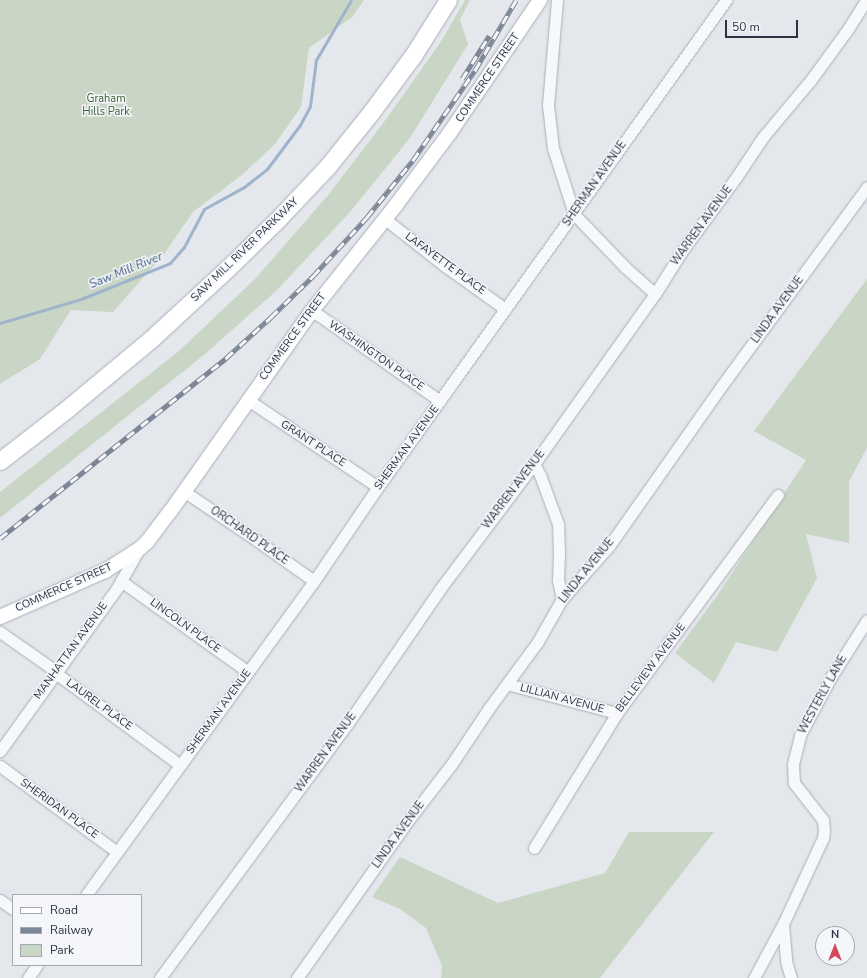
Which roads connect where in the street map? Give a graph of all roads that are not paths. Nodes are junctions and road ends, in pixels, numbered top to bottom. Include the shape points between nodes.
1 (435, 0) edge
2 (448, 0) edge
3 (540, 0) edge
4 (557, 0) edge
5 (726, 0) edge
6 (866, 0) edge
7 (867, 187) edge
8 (574, 214) junction
9 (385, 219) junction
10 (655, 294) junction
11 (505, 309) junction
12 (311, 312) junction
13 (248, 400) junction
14 (440, 401) junction
15 (0, 447) edge
16 (0, 461) edge
17 (534, 464) junction
18 (378, 487) junction
19 (185, 492) junction
20 (778, 495) dead end
21 (140, 549) junction
22 (121, 581) junction
23 (314, 582) junction
24 (562, 599) junction
25 (0, 617) edge
26 (867, 620) edge
27 (0, 632) edge
28 (57, 672) junction
29 (248, 672) junction
30 (507, 684) junction
31 (618, 714) junction
32 (0, 751) edge
33 (180, 764) junction
34 (0, 766) edge
35 (534, 848) dead end
36 (118, 852) junction
37 (87, 894) edge
38 (0, 900) edge
39 (12, 908) edge
40 (783, 924) junction
41 (36, 966) edge
42 (28, 978) edge
43 (160, 978) edge
44 (297, 978) edge
45 (754, 978) edge
46 (791, 978) edge

1 - 15 highway, SAW MILL RIVER PARKWAY via 364,104 284,197 147,328 62,400
2 - 16 highway, SAW MILL RIVER PARKWAY via 414,54 368,116 279,218 146,344
3 - 9 main road, COMMERCE STREET via 484,84
4 - 8 street via 548,105 553,148
5 - 8 street, SHERMAN AVENUE
6 - 10 street, WARREN AVENUE via 810,81 764,137 682,251
7 - 24 street, LINDA AVENUE via 720,388 609,546
8 - 10 street
8 - 11 street, SHERMAN AVENUE
9 - 11 street, LAFAYETTE PLACE
9 - 12 main road, COMMERCE STREET
10 - 17 street, WARREN AVENUE
11 - 14 street, SHERMAN AVENUE
12 - 13 main road, COMMERCE STREET
12 - 14 street, WASHINGTON PLACE
13 - 18 street, GRANT PLACE
13 - 19 main road, COMMERCE STREET
14 - 18 street, SHERMAN AVENUE
17 - 24 street via 558,524 558,580
17 - 43 street, WARREN AVENUE via 440,589 346,726
18 - 23 street, SHERMAN AVENUE
19 - 21 main road, COMMERCE STREET
19 - 23 street, ORCHARD PLACE
20 - 31 street, BELLEVIEW AVENUE
21 - 22 street, MANHATTAN AVENUE
21 - 25 main road, COMMERCE STREET via 104,571
22 - 28 street, MANHATTAN AVENUE
22 - 29 street, LINCOLN PLACE
23 - 29 street, SHERMAN AVENUE
24 - 30 street, LINDA AVENUE via 537,643
26 - 40 street, WESTERLY LANE via 831,677 800,735 793,764 794,783 823,820 824,831
27 - 28 street, LAUREL PLACE
28 - 32 street, MANHATTAN AVENUE
28 - 33 street, LAUREL PLACE
29 - 33 street, SHERMAN AVENUE
30 - 31 street, LILLIAN AVENUE
30 - 44 street, LINDA AVENUE
31 - 35 street, BELLEVIEW AVENUE
33 - 36 street, SHERMAN AVENUE
34 - 36 street, SHERIDAN PLACE
36 - 37 street, SHERMAN AVENUE
38 - 39 street
40 - 45 street, WESTERLY LANE
40 - 46 street, WESTERLY LANE via 786,961
41 - 42 street

